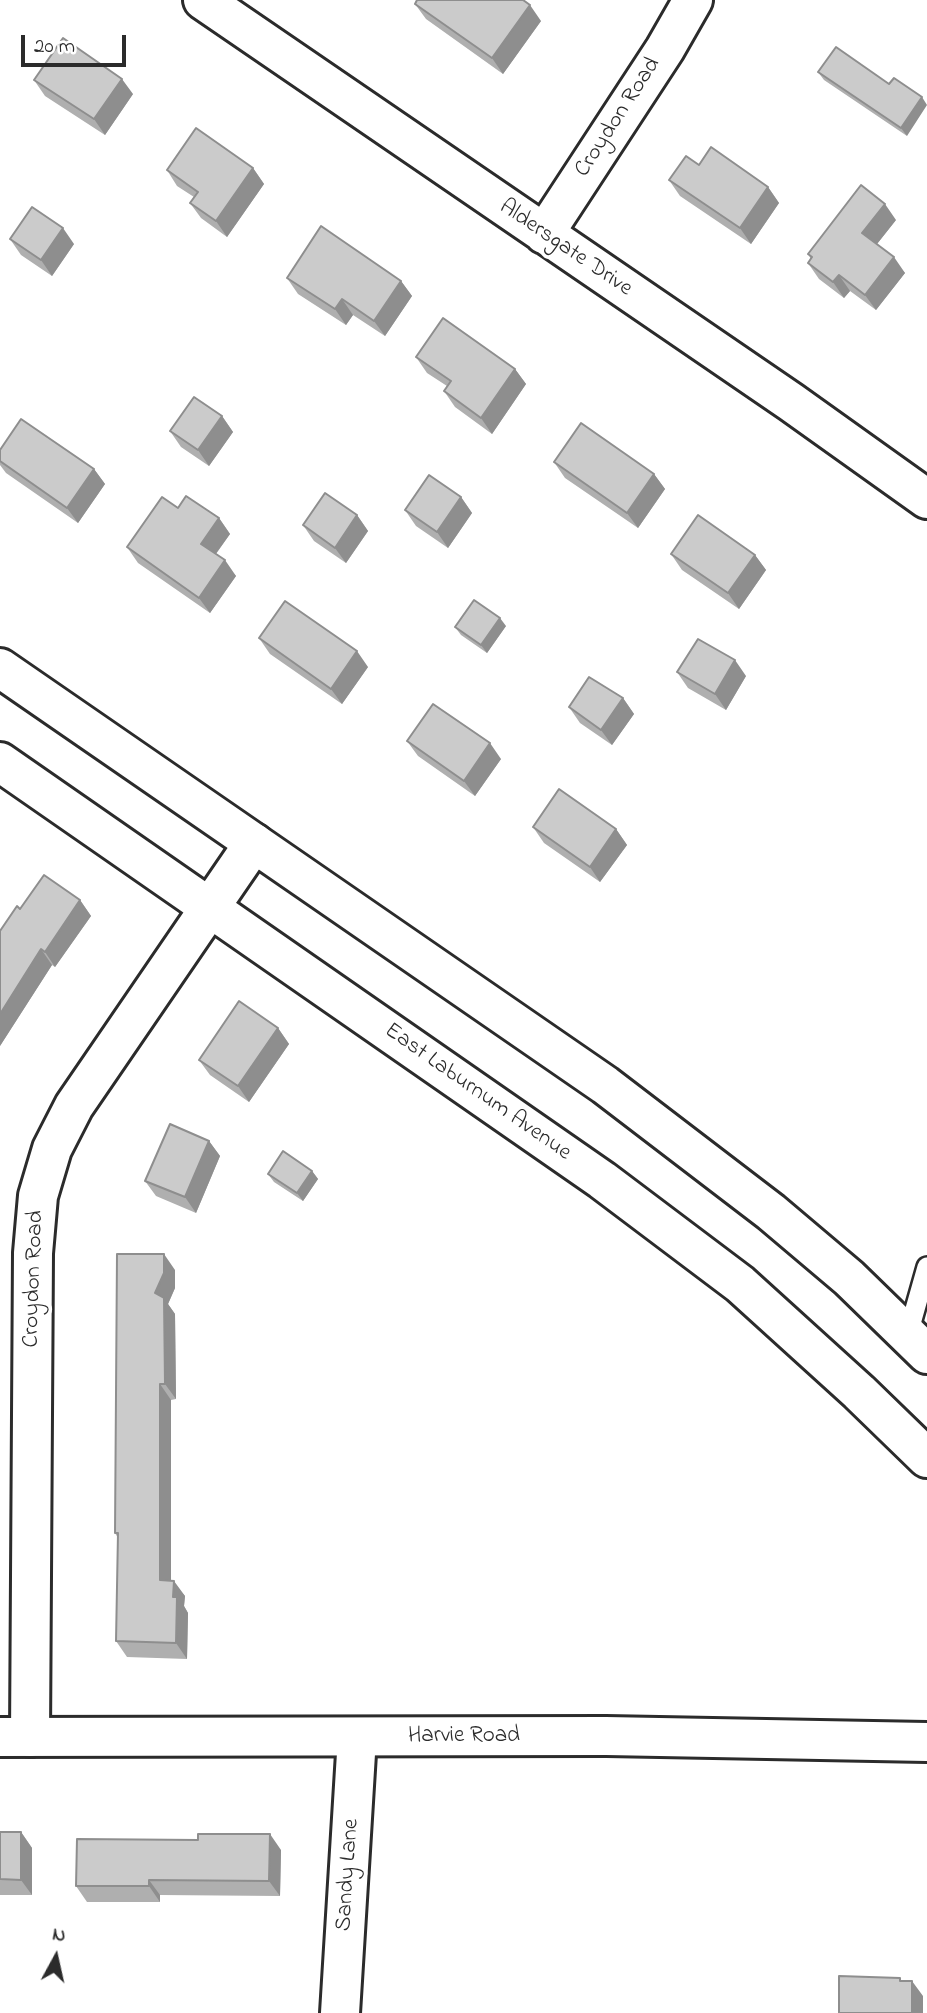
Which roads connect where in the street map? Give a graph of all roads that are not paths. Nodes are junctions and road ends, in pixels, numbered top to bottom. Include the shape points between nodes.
1 (203, 0) edge
2 (693, 0) edge
3 (544, 234) junction
4 (927, 499) edge
5 (0, 668) edge
6 (0, 762) edge
7 (254, 843) junction
8 (210, 908) junction
9 (927, 1267) edge
10 (918, 1344) edge
11 (927, 1458) edge
12 (15, 1737) edge
13 (357, 1737) junction
14 (927, 1742) edge
15 (340, 2013) edge

1 - 3 street, Aldersgate Drive
2 - 3 street, Croydon Road
3 - 4 street, Aldersgate Drive
5 - 7 street
6 - 8 street, East Laburnum Avenue
7 - 8 street, Croydon Road
7 - 10 street via 605,1085 771,1212
8 - 11 street, East Laburnum Avenue via 602,1180 740,1284
8 - 12 street, Croydon Road via 74,1106 51,1149 38,1196
9 - 10 lane
12 - 13 street, Harvie Road
13 - 14 street, Harvie Road
13 - 15 street, Sandy Lane

